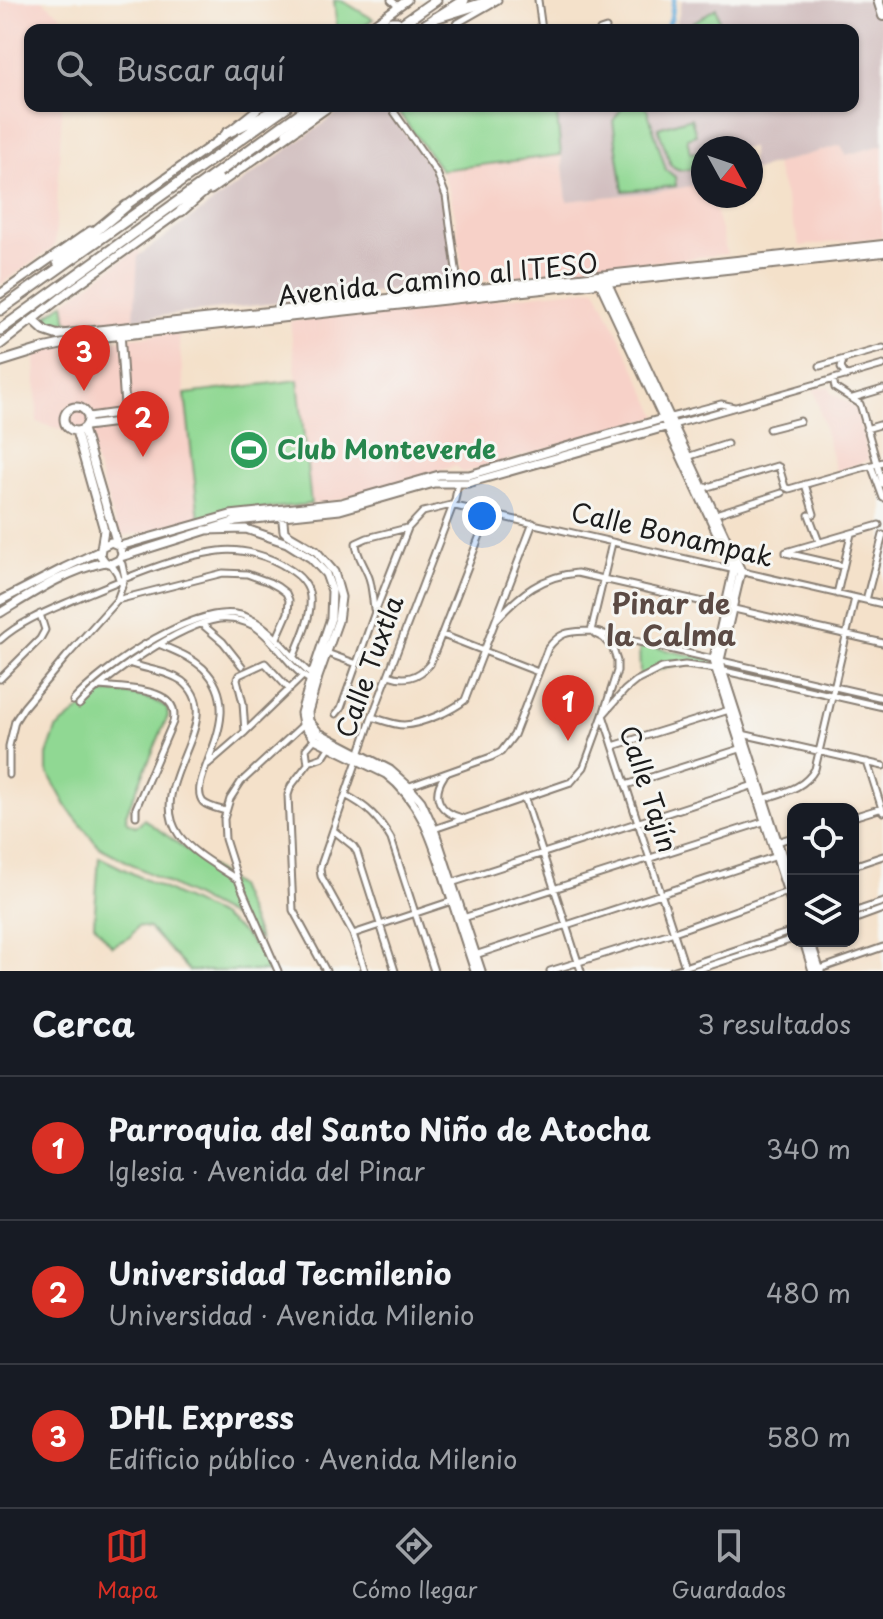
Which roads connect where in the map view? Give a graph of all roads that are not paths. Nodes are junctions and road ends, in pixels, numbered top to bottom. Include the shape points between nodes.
1 (407, 0) edge
2 (436, 0) edge
3 (464, 0) edge
4 (496, 0) edge
5 (538, 0) edge
6 (878, 0) edge
7 (395, 3) edge
8 (407, 15) dead end
9 (883, 16) edge
10 (435, 18) junction
11 (372, 24) edge
12 (397, 24) edge
13 (426, 24) edge
14 (456, 24) edge
15 (541, 24) edge
16 (253, 112) edge
17 (272, 112) edge
18 (277, 112) edge
19 (302, 112) edge
20 (312, 112) edge
21 (321, 112) edge
22 (394, 112) edge
23 (227, 133) junction
24 (268, 136) junction
25 (260, 155) junction
26 (126, 206) junction
27 (181, 211) junction
28 (883, 245) edge
29 (883, 252) edge
30 (602, 279) junction
31 (0, 294) edge
32 (459, 294) junction
33 (1, 309) edge
34 (33, 320) junction
35 (0, 330) edge
36 (120, 331) junction
37 (0, 345) edge
38 (881, 349) edge
39 (843, 360) junction
40 (0, 362) edge
41 (883, 362) edge
42 (820, 366) dead end
43 (846, 376) junction
44 (833, 379) junction
45 (883, 389) edge
46 (853, 398) junction
47 (125, 412) junction
48 (800, 421) dead end
49 (669, 422) junction
50 (883, 424) edge
51 (83, 426) junction
52 (769, 429) dead end
53 (866, 429) junction
54 (727, 444) dead end
55 (687, 457) junction
56 (877, 464) edge
57 (459, 479) junction
58 (805, 484) junction
59 (881, 486) edge
60 (699, 489) junction
61 (784, 491) junction
62 (883, 498) edge
63 (451, 505) junction
64 (489, 512) junction
65 (282, 513) junction
66 (719, 513) dead end
67 (533, 523) junction
68 (879, 525) dead end
69 (408, 528) junction
70 (205, 530) junction
71 (851, 533) junction
72 (883, 535) edge
73 (612, 542) junction
74 (819, 542) junction
75 (119, 545) junction
76 (101, 548) junction
77 (120, 558) junction
78 (108, 563) junction
79 (843, 566) junction
80 (737, 570) junction
81 (874, 570) junction
82 (882, 570) edge
83 (603, 579) junction
84 (122, 581) junction
85 (837, 594) junction
86 (855, 598) junction
87 (117, 600) junction
88 (866, 600) junction
89 (0, 601) edge
90 (883, 604) edge
91 (729, 608) junction
92 (375, 612) junction
93 (0, 613) edge
94 (40, 614) junction
95 (497, 619) junction
96 (202, 624) junction
97 (264, 630) junction
98 (591, 631) junction
99 (443, 635) junction
100 (846, 635) junction
101 (277, 638) junction
102 (0, 640) edge
103 (883, 643) edge
104 (159, 644) junction
105 (323, 652) junction
106 (485, 652) junction
107 (294, 656) junction
108 (717, 659) junction
109 (129, 663) junction
110 (357, 664) junction
111 (242, 666) dead end
112 (719, 670) junction
113 (538, 672) junction
114 (388, 675) junction
115 (312, 678) junction
116 (0, 679) edge
117 (92, 683) junction
118 (100, 686) junction
119 (834, 687) junction
120 (289, 689) junction
121 (832, 695) junction
122 (883, 698) edge
123 (883, 707) edge
124 (729, 710) junction
125 (336, 714) dead end
126 (603, 715) junction
127 (372, 717) junction
128 (306, 722) junction
129 (245, 732) junction
130 (742, 734) junction
131 (317, 736) junction
132 (330, 746) junction
133 (613, 746) junction
134 (744, 747) junction
135 (818, 751) junction
136 (358, 756) junction
137 (309, 762) junction
138 (867, 762) junction
139 (207, 765) junction
140 (883, 766) edge
141 (448, 772) junction
142 (9, 775) dead end
143 (756, 784) junction
144 (626, 785) junction
145 (406, 788) junction
146 (345, 795) junction
147 (525, 799) junction
148 (761, 799) junction
149 (883, 809) edge
150 (226, 811) junction
151 (859, 815) edge
152 (136, 816) dead end
153 (467, 818) junction
154 (768, 821) junction
155 (638, 822) junction
156 (333, 830) junction
157 (431, 830) junction
158 (787, 839) edge
159 (777, 842) junction
160 (543, 853) junction
161 (779, 855) junction
162 (883, 856) edge
163 (650, 859) junction
164 (859, 864) edge
165 (787, 877) edge
166 (238, 880) junction
167 (449, 884) junction
168 (554, 889) junction
169 (787, 892) edge
170 (661, 894) junction
171 (452, 901) junction
172 (883, 902) edge
173 (883, 909) edge
174 (859, 910) edge
175 (415, 914) junction
176 (859, 918) edge
177 (461, 919) junction
178 (380, 925) junction
179 (566, 925) junction
180 (674, 932) junction
181 (787, 933) edge
182 (353, 934) junction
183 (787, 941) edge
184 (809, 947) edge
185 (883, 947) edge
186 (473, 956) junction
187 (578, 962) junction
188 (685, 967) junction
189 (817, 970) edge
190 (278, 971) edge
191 (326, 971) edge
192 (365, 971) edge
193 (395, 971) edge
194 (434, 971) edge
195 (478, 971) edge
196 (550, 971) edge
197 (581, 971) edge
198 (672, 971) edge
199 (693, 971) edge

1 - 7 street
2 - 12 highway
3 - 10 highway
4 - 10 highway
4 - 14 street
5 - 15 street
6 - 9 main road
7 - 8 street
7 - 11 street
10 - 13 highway
16 - 23 street
17 - 23 highway
18 - 33 highway
19 - 24 highway
20 - 25 street
21 - 25 street
22 - 32 street via 437,173 446,196
23 - 26 street
24 - 27 highway
24 - 35 highway
25 - 27 street
26 - 31 street
26 - 33 highway
27 - 34 street
28 - 30 main road, Avenida Camino al ITESO
29 - 30 main road, Avenida Camino al ITESO
30 - 32 main road, Avenida Camino al ITESO
30 - 49 street
32 - 36 main road, Avenida Camino al ITESO
34 - 36 main road, Avenida Camino al ITESO via 57,335
34 - 37 street
36 - 40 main road, Avenida Camino al ITESO
36 - 47 street
38 - 39 street
38 - 41 street
39 - 42 street
39 - 43 street
41 - 43 street
43 - 44 street
44 - 46 street via 835,388
44 - 49 street
45 - 46 street
46 - 53 street
47 - 51 street
47 - 51 street via 126,421
48 - 52 street
49 - 55 street
49 - 57 street via 468,483
49 - 60 street
50 - 53 street
51 - 75 street
51 - 76 street via 104,530
53 - 56 street
54 - 55 street
55 - 60 street
56 - 58 street
56 - 59 street
57 - 63 street, Calle Tuxtla
57 - 65 street via 340,510
58 - 61 street
58 - 74 street
59 - 62 street
60 - 61 street via 777,466
60 - 80 street
61 - 66 street
63 - 64 street, Calle Bonampak
63 - 69 street via 423,512
63 - 114 street, Calle Tuxtla
64 - 67 street, Calle Bonampak
64 - 99 street
65 - 70 street
65 - 75 street via 230,515
65 - 105 street via 284,531 316,551 334,572 341,597 338,621
67 - 73 street, Calle Bonampak
67 - 95 street
68 - 71 street
69 - 92 street
69 - 92 street via 356,543
70 - 77 street
70 - 105 street via 246,529 311,558 326,574 332,591
71 - 74 street
71 - 79 street
72 - 81 street
73 - 80 street, Calle Bonampak
73 - 83 street
74 - 79 street via 786,552
75 - 76 street via 108,542
75 - 77 street
76 - 78 street
76 - 89 street
77 - 78 street
77 - 84 street
78 - 84 street
78 - 93 street via 68,575
79 - 85 street
80 - 85 street, Calle Bonampak
80 - 91 street
81 - 82 street
81 - 88 street
83 - 91 street
83 - 95 street via 577,573 553,576 523,592
83 - 98 street
84 - 87 street
84 - 94 street
84 - 107 street via 221,550 281,564 309,592 306,623
85 - 86 street, Calle Bonampak
86 - 88 street, Calle Bonampak
86 - 100 street
87 - 101 street via 223,573 247,574 286,593 288,613
87 - 142 street via 15,721
88 - 90 street, Calle Bonampak
91 - 100 street
91 - 108 street
92 - 110 street
94 - 102 street
94 - 116 street via 45,630 40,639
95 - 106 street
96 - 97 street via 231,619
96 - 104 street
96 - 111 street
97 - 101 street
97 - 115 street
97 - 117 street via 246,615 210,614 155,639
98 - 108 street
98 - 113 street via 556,637
98 - 126 street, Calle Tajín via 610,646 617,661
99 - 106 street
99 - 114 street via 420,674 405,679
100 - 103 street
100 - 119 street
101 - 107 street
104 - 109 street
104 - 139 street via 192,659 216,686 222,717
105 - 110 street
105 - 115 street
106 - 113 street
106 - 127 street via 465,700 452,709 403,725
107 - 115 street
108 - 112 street
108 - 119 street
109 - 118 street
109 - 166 street via 176,677 196,698 197,721 172,785 171,814 180,837
110 - 125 street
112 - 121 street
112 - 124 street
112 - 126 street via 685,665 655,671 631,685
112 - 130 street
113 - 141 street via 514,735 501,752
114 - 127 street, Calle Tuxtla
115 - 120 street
115 - 128 street
117 - 118 street
117 - 118 street via 76,703
118 - 152 street via 149,692 166,699 175,715
119 - 121 street
119 - 122 street
120 - 129 street
120 - 129 street via 265,663 239,675
121 - 123 street
121 - 135 street
124 - 133 street
124 - 134 street
126 - 133 street, Calle Tajín
126 - 147 street via 574,780
127 - 136 street, Calle Tuxtla
128 - 131 street
128 - 150 street via 241,782
129 - 139 street
130 - 134 street
130 - 135 street
131 - 132 street
131 - 136 street
131 - 137 street via 306,749
132 - 136 street
132 - 137 street via 323,757
133 - 144 street, Calle Tajín
134 - 143 street
134 - 144 street
135 - 138 street
135 - 148 street via 815,769 804,784
136 - 145 street via 390,770
136 - 146 street, Calle Tuxtla
137 - 191 street via 288,795 293,910
138 - 140 street
138 - 149 street
139 - 150 street via 199,788 202,800
141 - 145 street
141 - 153 street via 438,789 439,803 450,814
143 - 148 street
143 - 155 street
144 - 155 street, Calle Tajín
145 - 157 street via 421,801
146 - 156 street, Calle Tuxtla
146 - 175 street via 383,824
147 - 153 street
147 - 160 street
148 - 154 street
149 - 151 street
150 - 166 street via 225,839
153 - 157 street
154 - 159 street
154 - 161 street
154 - 163 street
155 - 160 street
155 - 163 street, Calle Tajín
156 - 178 street via 357,852
156 - 182 street, Calle Tuxtla via 319,872
157 - 167 street
158 - 159 street
159 - 161 street
160 - 167 street
160 - 168 street
161 - 165 street
161 - 170 street
162 - 164 street
163 - 168 street
163 - 170 street, Calle Tajín
166 - 190 street
167 - 171 street
167 - 177 street
168 - 177 street
168 - 179 street
169 - 180 street
170 - 179 street
170 - 180 street, Calle Tajín
171 - 175 street
171 - 177 street
172 - 174 street
173 - 176 street
175 - 178 street
175 - 194 street
177 - 186 street
178 - 182 street
178 - 193 street
179 - 186 street
179 - 187 street
180 - 187 street
180 - 188 street, Calle Tajín
181 - 188 street
182 - 192 street
183 - 199 street
184 - 189 street
185 - 189 street
186 - 195 street
187 - 196 street
187 - 197 street
188 - 198 street

